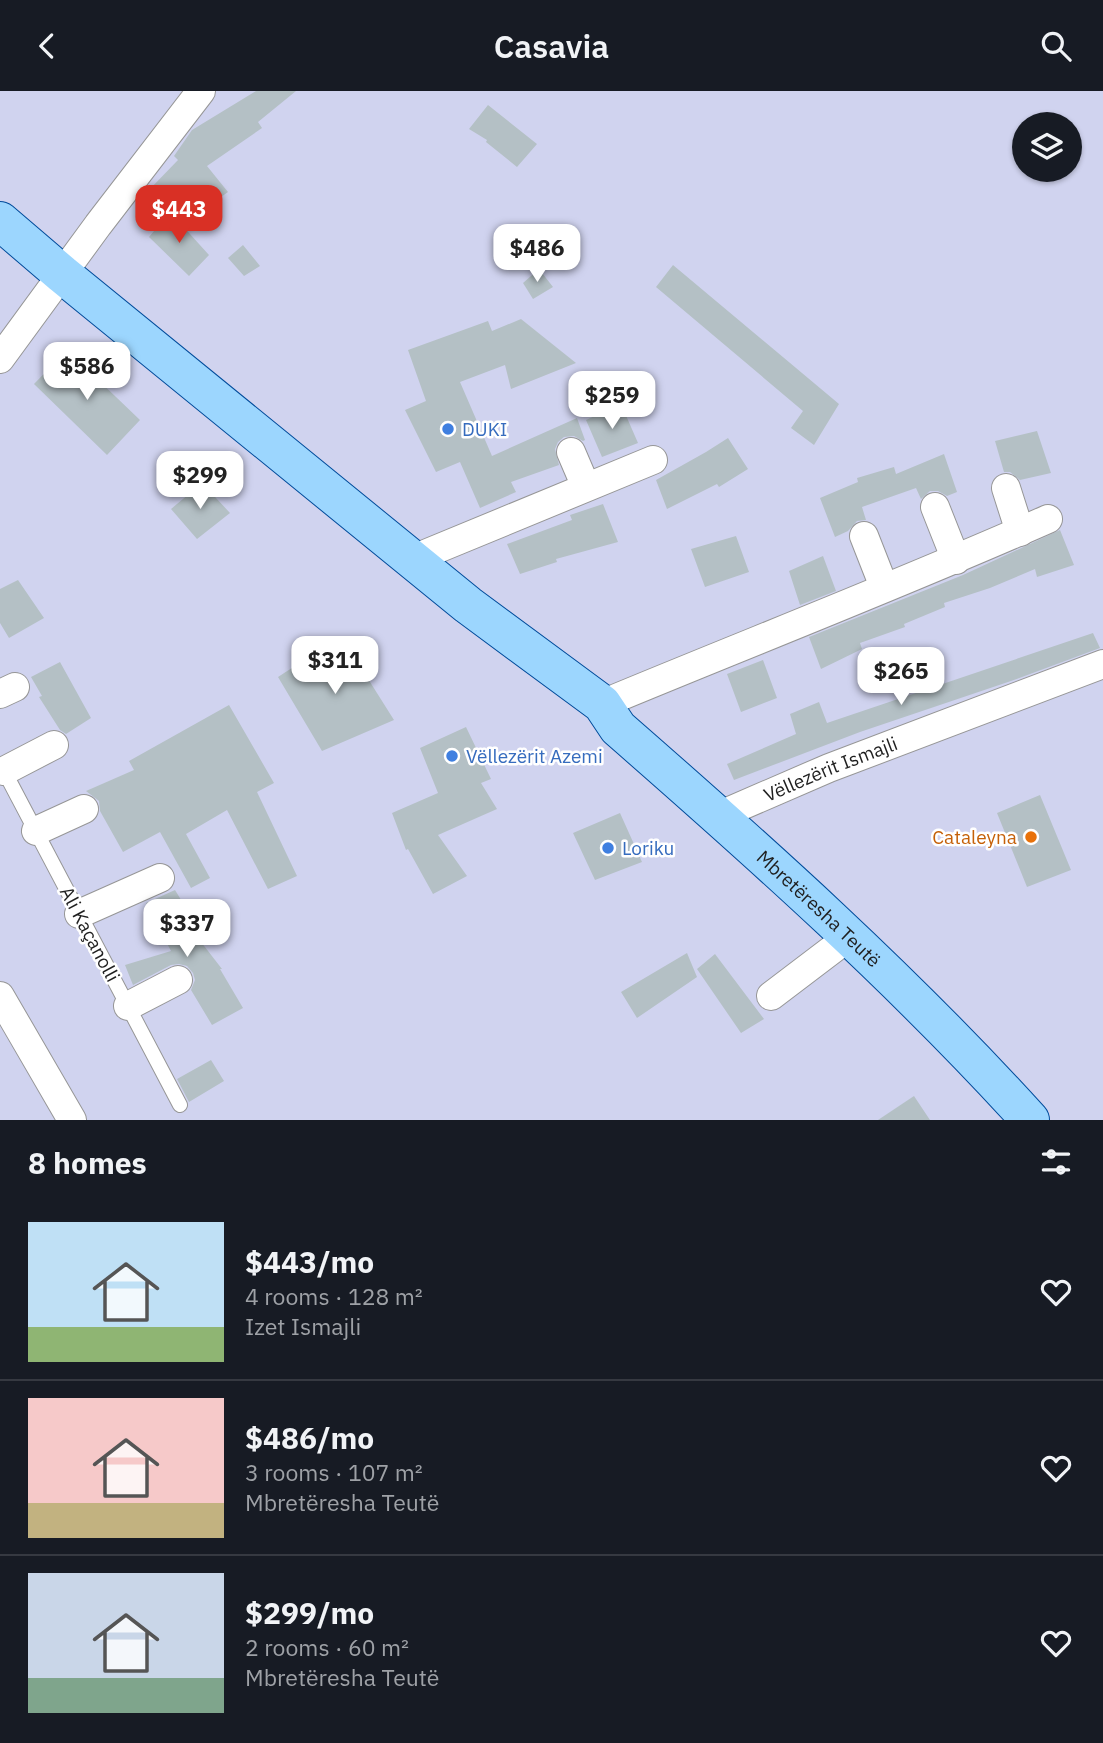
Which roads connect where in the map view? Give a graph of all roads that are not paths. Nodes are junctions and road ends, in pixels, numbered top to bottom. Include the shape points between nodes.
1 (201, 91) edge
2 (0, 221) edge
3 (62, 274) junction
4 (0, 359) edge
5 (570, 452) dead end
6 (653, 460) dead end
7 (586, 487) junction
8 (1006, 488) dead end
9 (935, 507) dead end
10 (1048, 519) dead end
11 (1020, 532) junction
12 (864, 536) dead end
13 (413, 559) junction
14 (957, 560) junction
15 (884, 587) junction
16 (1103, 664) edge
17 (602, 703) junction
18 (54, 745) dead end
19 (2, 767) edge
20 (84, 809) dead end
21 (718, 816) junction
22 (36, 831) junction
23 (160, 878) dead end
24 (79, 914) junction
25 (850, 936) junction
26 (178, 980) dead end
27 (0, 996) edge
28 (771, 996) dead end
29 (128, 1006) junction
30 (180, 1105) dead end
31 (72, 1120) edge
32 (1030, 1120) edge

1 - 3 street
2 - 3 main road, Mbretëresha Teutë
3 - 4 street
3 - 13 main road, Mbretëresha Teutë
5 - 7 street
6 - 7 street
7 - 13 street
8 - 11 street
9 - 14 street
10 - 11 street
11 - 14 street
12 - 15 street
13 - 17 main road, Mbretëresha Teutë
14 - 15 street
15 - 17 street
16 - 21 street, Vëllezërit Ismajli via 829,768
17 - 21 main road, Mbretëresha Teutë via 618,728
18 - 19 street
19 - 22 lane, Ali Kaçanolli
20 - 22 street
21 - 25 main road, Mbretëresha Teutë
22 - 24 lane, Ali Kaçanolli
23 - 24 street
24 - 29 lane, Ali Kaçanolli
25 - 28 street
25 - 32 main road, Mbretëresha Teutë
26 - 29 street
27 - 31 street
29 - 30 lane, Ali Kaçanolli

